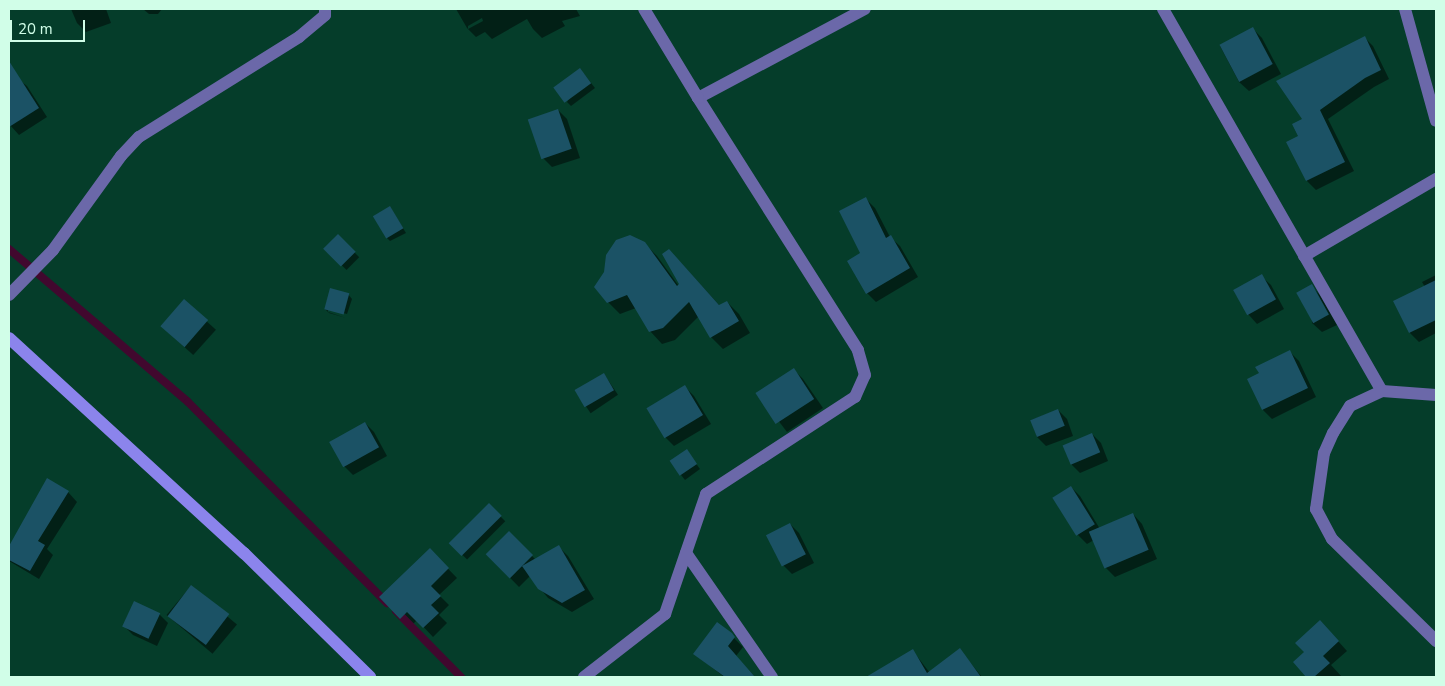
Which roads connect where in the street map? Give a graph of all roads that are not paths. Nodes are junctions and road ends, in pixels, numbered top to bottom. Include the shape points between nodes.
1 (325, 9) edge
2 (644, 9) edge
3 (865, 9) edge
4 (1163, 9) edge
5 (1405, 9) edge
6 (698, 98) junction
7 (1436, 121) edge
8 (1436, 179) edge
9 (1304, 256) junction
10 (9, 295) edge
11 (9, 338) edge
12 (1382, 391) junction
13 (1436, 396) edge
14 (686, 553) junction
15 (1436, 642) edge
16 (370, 677) edge
17 (584, 677) edge
18 (772, 677) edge

1 - 10 street via 324,15 299,37 139,138 122,156 53,250
2 - 6 street
3 - 6 street
4 - 9 street
5 - 7 street
6 - 14 street via 858,350 865,375 855,397 706,494
8 - 9 street
9 - 12 street
11 - 16 street via 244,553
12 - 13 street
12 - 15 street via 1350,406 1333,433 1324,453 1316,509 1332,539
14 - 17 street via 664,614
14 - 18 street

